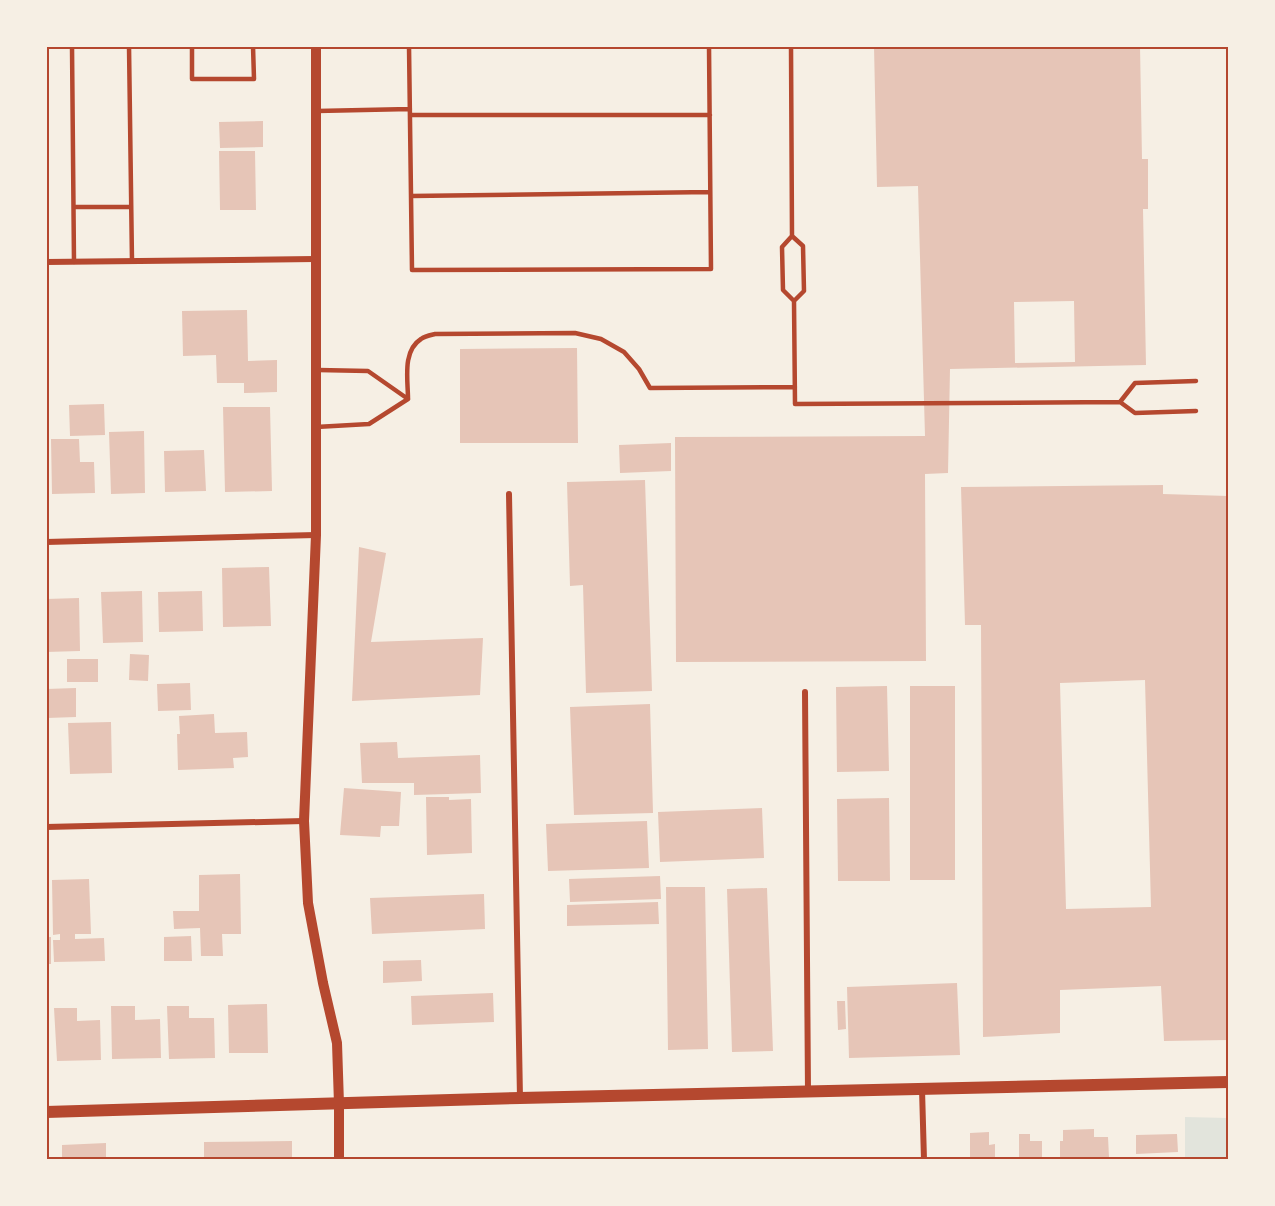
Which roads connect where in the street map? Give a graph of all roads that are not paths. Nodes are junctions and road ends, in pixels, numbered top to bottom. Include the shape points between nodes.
1 (72, 46) edge
2 (129, 46) edge
3 (192, 46) edge
4 (253, 46) edge
5 (316, 46) edge
6 (409, 46) edge
7 (709, 46) edge
8 (792, 46) edge
9 (410, 109) junction
10 (316, 111) junction
11 (410, 115) junction
12 (710, 115) junction
13 (710, 192) junction
14 (411, 196) junction
15 (74, 207) junction
16 (131, 207) junction
17 (792, 237) junction
18 (315, 259) junction
19 (132, 261) junction
20 (46, 262) edge
21 (74, 262) junction
22 (794, 301) junction
23 (316, 370) junction
24 (1196, 381) dead end
25 (795, 387) junction
26 (408, 399) junction
27 (1120, 402) junction
28 (1196, 411) dead end
29 (316, 427) junction
30 (508, 494) dead end
31 (316, 535) junction
32 (46, 542) edge
33 (805, 692) dead end
34 (304, 822) junction
35 (46, 827) edge
36 (1228, 1082) edge
37 (922, 1089) junction
38 (808, 1092) junction
39 (520, 1098) junction
40 (339, 1104) junction
41 (46, 1112) edge
42 (339, 1160) edge
43 (924, 1160) edge

1 - 15 lane
2 - 16 lane
3 - 4 lane via 192,79 254,79
5 - 10 street
6 - 9 lane
7 - 12 lane
8 - 17 lane
9 - 10 lane
9 - 11 lane
10 - 18 street
11 - 12 lane
11 - 14 lane
12 - 13 lane
13 - 14 lane
13 - 14 lane via 711,269 412,270
15 - 16 lane
15 - 21 lane
16 - 19 lane
17 - 22 lane via 782,247 782,276 783,291
17 - 22 lane via 803,246 804,276 804,291
18 - 19 street
18 - 23 street
19 - 21 street
20 - 21 street
22 - 25 lane
23 - 26 lane via 368,371
23 - 29 street
24 - 27 lane via 1135,382
25 - 26 lane via 650,388 624,352 601,339 575,333 435,334 413,346 408,360
25 - 27 lane via 795,404
26 - 29 lane via 369,424
27 - 28 lane via 1135,413
29 - 31 street
30 - 39 street
31 - 32 street
31 - 34 street
33 - 38 street
34 - 35 street
34 - 40 street via 308,903 337,1043
36 - 37 main road
37 - 38 main road
37 - 43 street
38 - 39 main road
39 - 40 main road
40 - 41 main road
40 - 42 street

